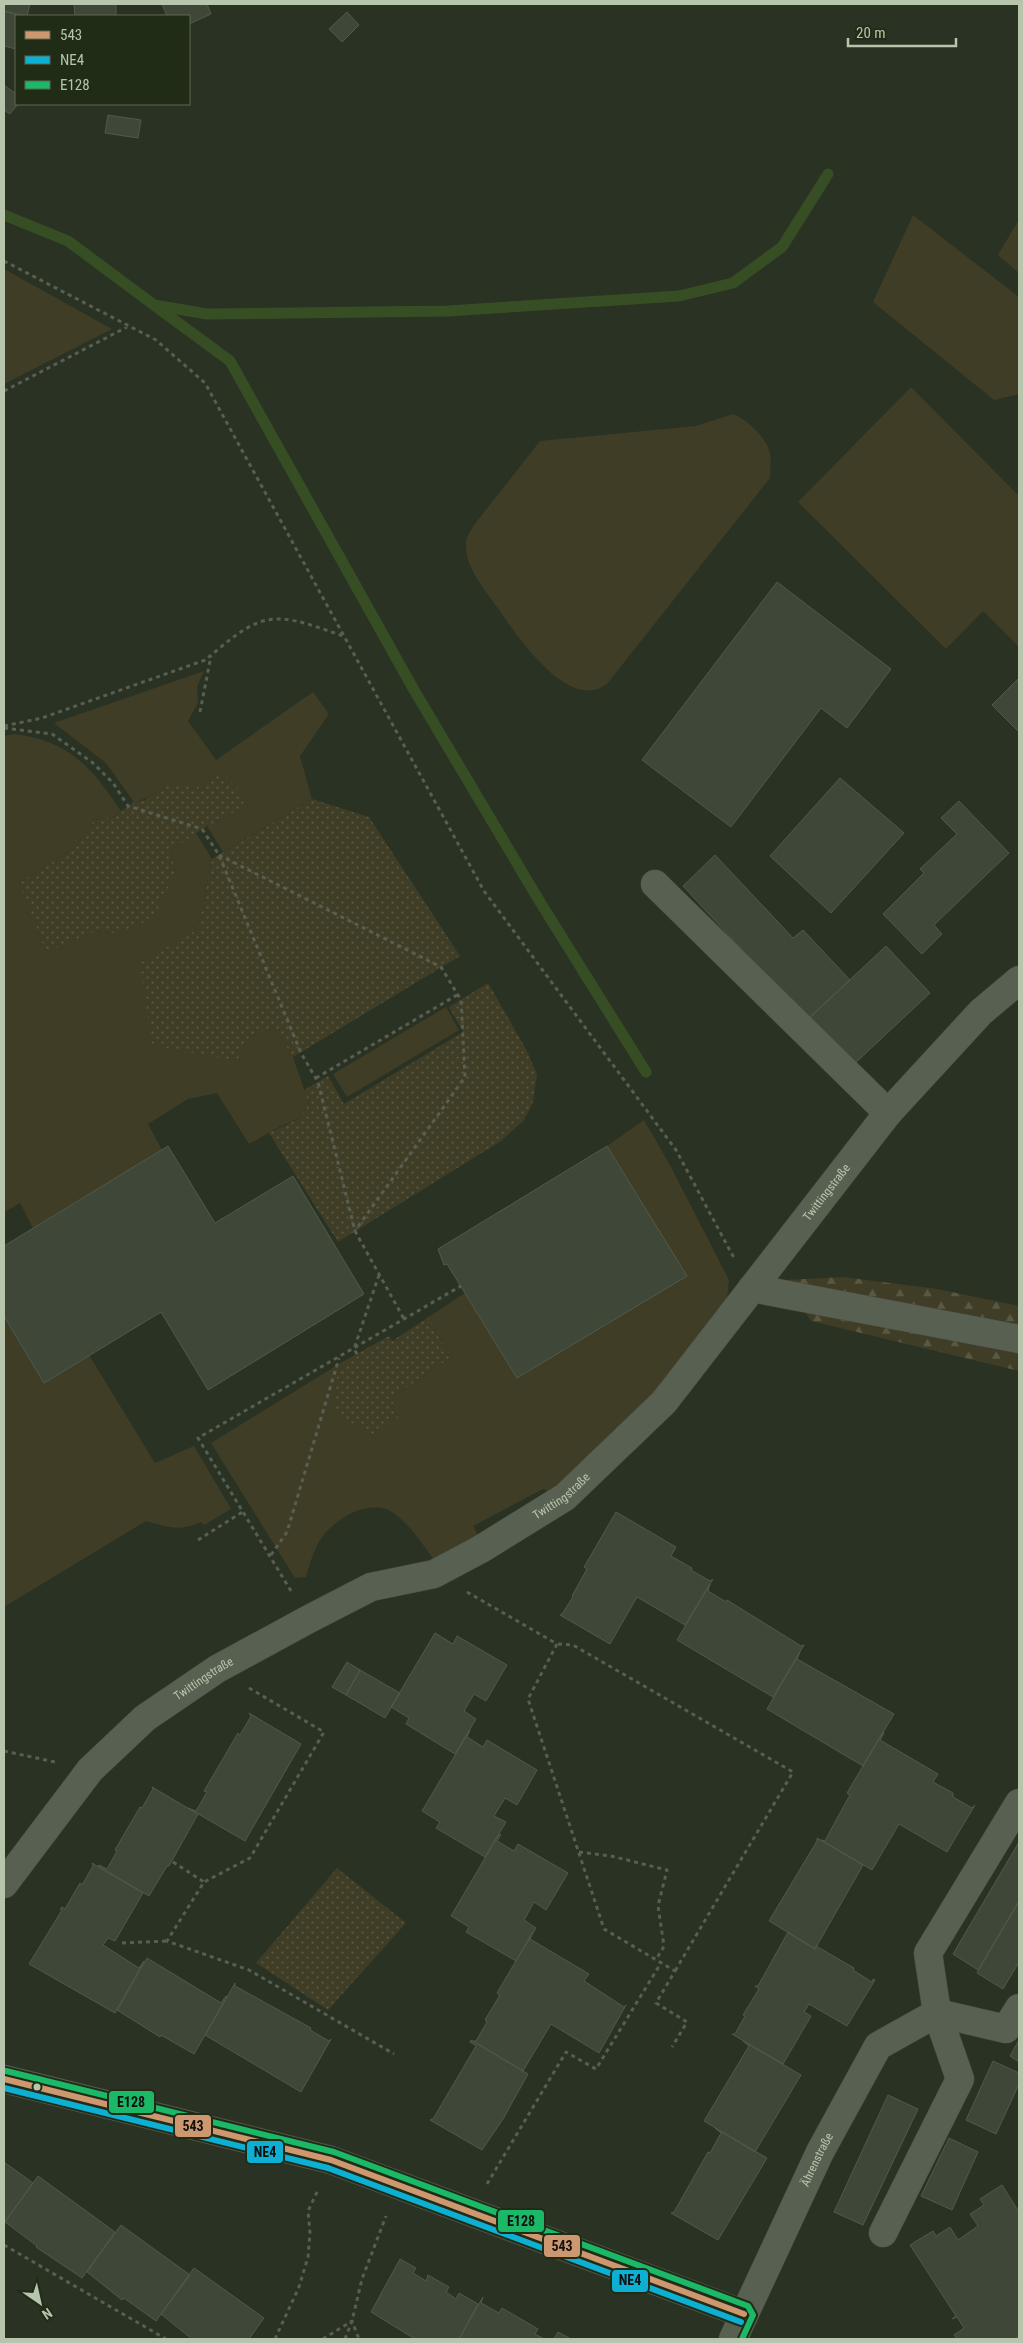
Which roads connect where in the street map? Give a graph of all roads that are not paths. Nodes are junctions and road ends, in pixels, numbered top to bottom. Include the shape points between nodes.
1 (655, 884) dead end
2 (1019, 980) edge
3 (888, 1113) junction
4 (752, 1288) junction
5 (1019, 1339) edge
6 (1019, 1803) edge
7 (4, 1884) edge
8 (1019, 2008) edge
9 (937, 2013) junction
10 (4, 2079) edge
11 (883, 2234) dead end
12 (744, 2314) junction
13 (733, 2339) edge

1 - 3 street
2 - 3 street, Twittingstraße via 980,1012
3 - 4 street, Twittingstraße
4 - 5 street
4 - 7 street, Twittingstraße via 664,1402 565,1497 434,1574 371,1587 310,1619 218,1669 145,1718 90,1770
6 - 9 street via 928,1953
8 - 9 street via 1006,2030
9 - 11 street via 960,2079
9 - 12 street, Ährenstraße via 878,2046 820,2152
10 - 12 street via 331,2160
12 - 13 street, Ährenstraße

